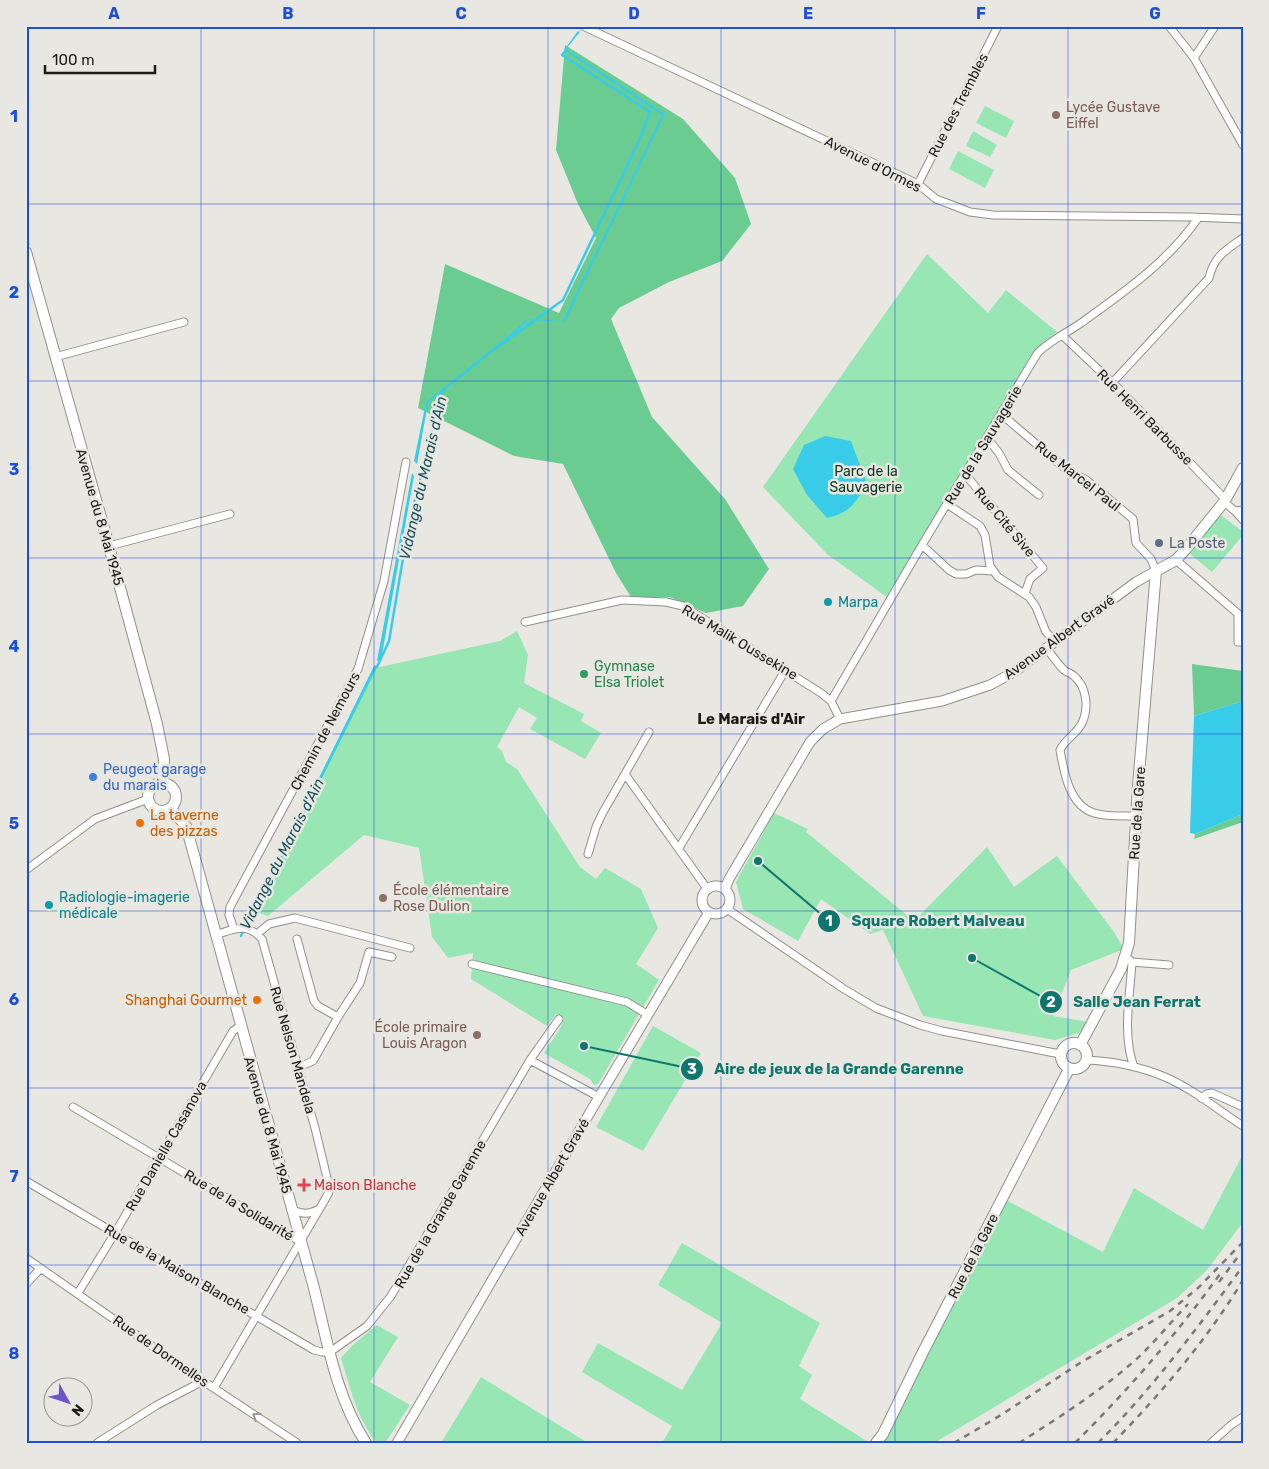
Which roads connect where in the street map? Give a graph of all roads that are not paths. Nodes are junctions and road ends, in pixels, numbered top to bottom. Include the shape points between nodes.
1 (583, 26) edge
2 (998, 26) edge
3 (1168, 26) edge
4 (1215, 26) edge
5 (1194, 58) junction
6 (1243, 145) edge
7 (918, 184) junction
8 (1198, 218) junction
9 (1243, 219) edge
10 (1243, 238) edge
11 (26, 252) edge
12 (184, 322) dead end
13 (1063, 336) junction
14 (55, 357) junction
15 (1112, 383) junction
16 (1001, 414) junction
17 (987, 438) junction
18 (406, 462) dead end
19 (1243, 468) edge
20 (965, 474) junction
21 (1039, 495) dead end
22 (1225, 500) junction
23 (947, 504) junction
24 (1239, 510) edge
25 (230, 514) dead end
26 (1243, 520) edge
27 (109, 546) junction
28 (922, 546) junction
29 (1176, 560) junction
30 (993, 571) junction
31 (1156, 571) junction
32 (1025, 593) junction
33 (1241, 616) edge
34 (525, 622) dead end
35 (1055, 642) junction
36 (1243, 642) edge
37 (1046, 648) junction
38 (786, 669) junction
39 (832, 702) junction
40 (840, 719) junction
41 (649, 732) dead end
42 (626, 774) junction
43 (163, 783) junction
44 (148, 799) junction
45 (170, 808) junction
46 (1137, 816) junction
47 (679, 848) junction
48 (588, 854) dead end
49 (26, 870) edge
50 (725, 889) junction
51 (708, 890) junction
52 (727, 909) junction
53 (709, 912) junction
54 (234, 929) junction
55 (257, 934) junction
56 (216, 935) junction
57 (297, 938) dead end
58 (410, 948) dead end
59 (392, 957) dead end
60 (1129, 960) junction
61 (472, 964) dead end
62 (1169, 965) dead end
63 (648, 1015) junction
64 (338, 1017) junction
65 (559, 1019) dead end
66 (240, 1026) junction
67 (1080, 1044) junction
68 (1060, 1054) junction
69 (530, 1060) junction
70 (1086, 1060) junction
71 (1134, 1067) junction
72 (297, 1068) junction
73 (1069, 1069) junction
74 (598, 1098) junction
75 (1201, 1098) junction
76 (73, 1107) dead end
77 (1243, 1107) edge
78 (1243, 1126) edge
79 (159, 1157) junction
80 (26, 1181) edge
81 (319, 1209) junction
82 (292, 1210) junction
83 (115, 1233) junction
84 (301, 1242) junction
85 (26, 1258) edge
86 (41, 1268) junction
87 (26, 1284) edge
88 (78, 1293) junction
89 (256, 1316) junction
90 (330, 1352) junction
91 (203, 1381) junction
92 (214, 1388) junction
93 (1243, 1416) edge
94 (101, 1442) edge
95 (297, 1443) edge
96 (366, 1443) edge
97 (397, 1443) edge
98 (876, 1443) edge
99 (1211, 1443) edge

1 - 7 street, Avenue d'Ormes
2 - 7 street, Rue des Trembles
3 - 5 street
4 - 5 street
5 - 6 street
7 - 8 street, Avenue d'Ormes via 936,199 970,212 993,215
8 - 9 street, Avenue d'Ormes
8 - 13 street, Rue de la Sauvagerie via 1186,236 1129,288
10 - 15 street via 1219,255 1209,278
11 - 14 main road, Avenue du 8 Mai 1945
12 - 14 street
13 - 15 street, Rue Henri Barbusse
13 - 16 street, Rue de la Sauvagerie via 1037,354
14 - 27 main road, Avenue du 8 Mai 1945
15 - 22 street, Rue Henri Barbusse
16 - 17 street, Rue de la Sauvagerie
16 - 31 street, Rue Marcel Paul via 1068,471 1084,479 1133,519 1136,543 1151,558
17 - 20 street, Rue de la Sauvagerie
17 - 21 street via 1008,470
18 - 54 street, Chemin de Nemours via 384,581 358,669 230,907
19 - 22 main road
20 - 23 street, Rue de la Sauvagerie
20 - 32 street, Rue Cité Sive via 1043,568 1030,579
22 - 24 street, Rue Henri Barbusse
22 - 29 main road
23 - 28 street, Rue de la Sauvagerie
23 - 30 street, Rue Cité Sive via 980,526
24 - 26 street, Rue Henri Barbusse
25 - 27 street
27 - 43 main road, Avenue du 8 Mai 1945 via 162,742
28 - 30 street via 956,574
28 - 39 street, Rue de la Sauvagerie
29 - 31 main road
29 - 33 street
30 - 32 street
31 - 35 street, Avenue Albert Gravé via 1136,582
31 - 46 main road, Rue de la Gare
32 - 35 street
33 - 36 street via 1238,642
34 - 38 street, Rue Malik Oussekine via 622,600 666,602 683,606
35 - 37 street, Avenue Albert Gravé
37 - 40 street, Avenue Albert Gravé via 1014,672 974,692 942,701
37 - 46 street via 1084,691 1086,713 1082,725 1060,750 1074,797 1095,813
38 - 39 street, Rue Malik Oussekine
38 - 47 street
39 - 40 street
40 - 50 street, Avenue Albert Gravé via 810,742
41 - 42 street
42 - 47 street
42 - 48 street via 596,827
43 - 44 main road via 152,788
43 - 45 main road via 175,793 175,801
44 - 45 main road via 159,810
44 - 49 street via 95,819
45 - 56 main road, Avenue du 8 Mai 1945 via 186,826
46 - 60 main road, Rue de la Gare
47 - 51 street
50 - 51 street via 716,887
50 - 52 street via 730,896
51 - 53 street via 703,901
52 - 53 street via 721,913
52 - 68 street via 844,990 876,1008 935,1029
53 - 63 street, Avenue Albert Gravé
54 - 55 street via 245,928
54 - 56 street
55 - 58 street via 269,924 295,918
55 - 72 street, Rue Nelson Mandela via 262,939
56 - 66 main road, Avenue du 8 Mai 1945
57 - 64 street via 314,1000 318,1006
59 - 64 street via 369,952 360,983
60 - 62 street
60 - 67 main road, Rue de la Gare
60 - 71 street via 1128,1037
61 - 63 street via 627,1002
63 - 74 street, Avenue Albert Gravé
64 - 72 street via 313,1061
65 - 69 street, Rue de la Grande Garenne
66 - 79 street, Rue Danielle Casanova
66 - 82 main road, Avenue du 8 Mai 1945
67 - 68 main road via 1065,1046
67 - 70 main road via 1086,1051
68 - 73 main road via 1061,1061
69 - 74 street
69 - 90 street, Rue de la Grande Garenne via 391,1296 367,1326
70 - 71 street
70 - 73 main road via 1082,1067
71 - 75 street via 1165,1077
72 - 81 street, Rue Nelson Mandela via 329,1186
73 - 98 main road, Rue de la Gare
74 - 97 street, Avenue Albert Gravé
75 - 77 street via 1212,1093
75 - 78 street
76 - 79 street, Rue de la Solidarité
79 - 83 street, Rue Danielle Casanova
79 - 84 street, Rue de la Solidarité
80 - 83 street, Rue de la Maison Blanche
81 - 82 street via 308,1214
81 - 84 street, Rue Nelson Mandela
82 - 84 main road, Avenue du 8 Mai 1945
83 - 88 street, Rue Danielle Casanova
83 - 89 street, Rue de la Maison Blanche
84 - 89 street, Rue Nelson Mandela
84 - 90 main road, Avenue du 8 Mai 1945
85 - 86 street, Rue de Dormelles
86 - 87 street
86 - 88 street, Rue de Dormelles
88 - 91 street, Rue de Dormelles
89 - 90 street, Rue de la Maison Blanche via 314,1350
89 - 92 street, Rue Nelson Mandela
90 - 96 main road, Avenue du 8 Mai 1945 via 347,1409
91 - 92 street, Rue de Dormelles
91 - 94 street via 157,1405
95 -> 92 street, Rue de Dormelles
93 - 99 street

